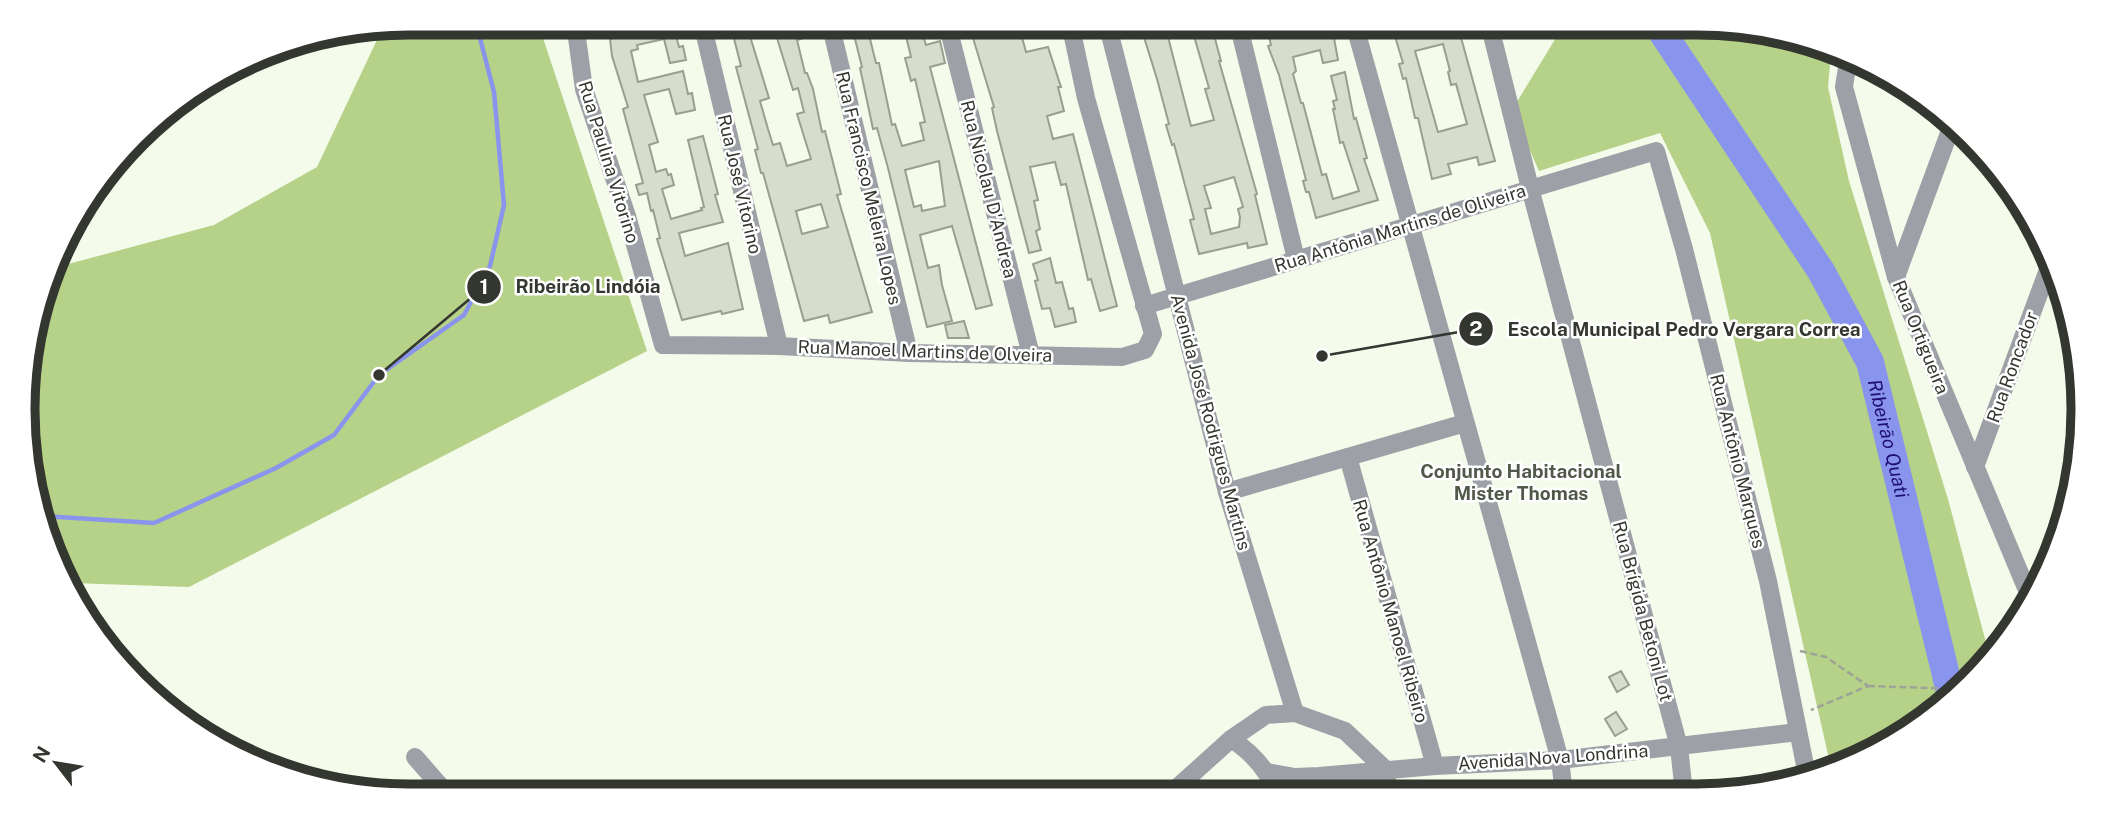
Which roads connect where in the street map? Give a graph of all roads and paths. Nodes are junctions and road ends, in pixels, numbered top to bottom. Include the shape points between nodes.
1 (577, 35) edge
2 (705, 35) edge
3 (833, 35) edge
4 (950, 35) edge
5 (1073, 35) edge
6 (1110, 35) edge
7 (1241, 35) edge
8 (1357, 35) edge
9 (1492, 35) edge
10 (1847, 67) edge
11 (1949, 134) edge
12 (1656, 151) joint
13 (1530, 188) junction
14 (1409, 225) junction
15 (1296, 259) junction
16 (1896, 276) junction
17 (2046, 276) edge
18 (1177, 296) junction
19 (1144, 306) junction
20 (661, 341) joint
21 (779, 346) junction
22 (909, 353) junction
23 (1031, 355) junction
24 (1465, 423) junction
25 (1348, 457) junction
26 (1975, 467) junction
27 (1227, 492) junction
28 (2026, 587) edge
29 (1781, 647) junction
30 (1868, 686) junction
31 (1946, 688) edge
32 (1295, 713) junction
33 (1796, 725) junction
34 (1231, 739) junction
35 (1679, 747) junction
36 (415, 757) dead end
37 (1560, 760) junction
38 (1435, 766) junction
39 (1805, 767) edge
40 (1386, 770) junction
41 (1266, 772) junction
42 (439, 784) edge
43 (1181, 784) edge
44 (1272, 784) edge
45 (1387, 784) edge
46 (1563, 784) edge
47 (1683, 784) edge

1 - 20 street, Rua Paulina Vitorino via 584,89
2 - 21 street, Rua José Vitorino
3 - 22 street, Rua Francisco Meleira Lopes
4 - 23 street, Rua Nicolau D'Andrea
5 - 19 street, Avenida José Rodrigues Martins
6 - 18 street, Avenida José Rodrigues Martins
7 - 15 street
8 - 14 street
9 - 13 street, Rua Brígida Betoni Lot
10 - 16 street, Rua Ortigueira via 1844,88
11 - 16 street
12 - 13 street, Rua Antônia Martins de Oliveira
12 - 29 street, Rua Antônio Marques via 1762,555
13 - 14 street, Rua Antônia Martins de Oliveira
13 - 35 street, Rua Brígida Betoni Lot
14 - 15 street, Rua Antônia Martins de Oliveira
14 - 24 street
15 - 18 street, Rua Antônia Martins de Oliveira
16 - 26 street, Rua Ortigueira
17 - 26 street, Rua Roncador
18 - 19 street, Rua Antônia Martins de Oliveira
18 - 27 street, Avenida José Rodrigues Martins
19 - 23 street, Rua Manoel Martins de Olveira via 1153,334 1145,350 1122,357
20 - 21 street, Rua Manoel Martins de Olveira via 666,347
21 - 22 street, Rua Manoel Martins de Olveira
22 - 23 street, Rua Manoel Martins de Olveira
24 - 25 street
24 - 37 street
25 - 27 street
25 - 38 street, Rua Antônio Manoel Ribeiro
26 - 28 street, Rua Ortigueira
27 - 32 street, Avenida José Rodrigues Martins
29 - 30 path via 1826,657
29 - 33 street, Rua Antônio Marques
30 - 31 path
30 - 33 path
32 - 34 street via 1266,715
32 - 40 street via 1345,731
33 - 35 street, Avenida Nova Londrina
33 - 39 street, Rua Antônio Marques
34 - 41 street
34 - 43 street
35 - 37 street, Avenida Nova Londrina
35 - 47 street, Rua Brígida Betoni Lot
36 - 42 street
37 - 38 street, Avenida Nova Londrina
37 - 46 street
38 - 40 street, Avenida Nova Londrina
40 - 41 street, Avenida Nova Londrina via 1295,777
40 - 45 street
41 - 44 street

